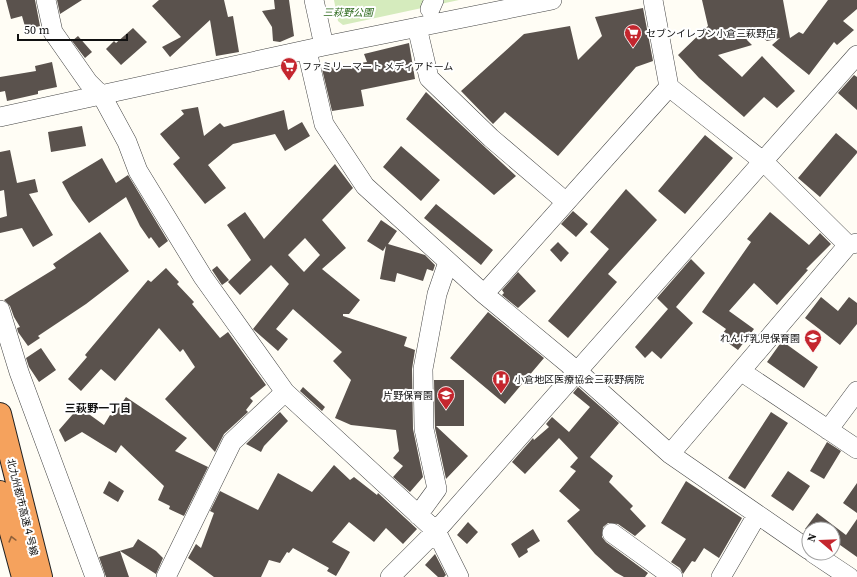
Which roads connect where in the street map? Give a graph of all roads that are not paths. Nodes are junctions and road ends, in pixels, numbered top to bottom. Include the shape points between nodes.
1 (46, 0) edge
2 (314, 0) edge
3 (552, 0) edge
4 (653, 0) edge
5 (418, 27) junction
6 (315, 49) junction
7 (857, 55) edge
8 (669, 87) junction
9 (102, 96) junction
10 (0, 117) edge
11 (764, 162) junction
12 (566, 202) junction
13 (852, 244) edge
14 (448, 262) junction
15 (484, 294) junction
16 (0, 310) edge
17 (578, 371) junction
18 (742, 372) junction
19 (857, 391) edge
20 (285, 392) junction
21 (0, 414) edge
22 (828, 430) junction
23 (857, 449) edge
24 (670, 454) junction
25 (0, 492) edge
26 (418, 515) junction
27 (757, 515) junction
28 (436, 531) junction
29 (612, 534) dead end
30 (801, 545) edge
31 (825, 561) edge
32 (23, 577) edge
33 (41, 577) edge
34 (95, 577) edge
35 (166, 577) edge
36 (390, 577) edge
37 (459, 577) edge
38 (673, 577) edge
39 (721, 577) edge
40 (848, 577) edge

1 - 9 street via 53,32 88,82
2 - 6 street
3 - 5 street
4 - 8 street
5 - 6 street
5 - 12 street via 429,78 491,138
6 - 9 street
6 - 14 street via 324,124 365,186
7 - 11 street
8 - 11 street
8 - 12 street
9 - 10 street
9 - 20 street via 127,142 138,171 203,277
11 - 13 street
11 - 17 street
12 - 15 street
13 - 18 street
14 - 15 street
14 - 26 street via 437,294 423,369 424,429 437,489
15 - 17 street
16 - 34 street via 19,372
17 - 24 street
17 - 28 street
18 - 22 street
18 - 24 street
19 - 22 street
20 - 26 street
20 - 35 street via 232,442
21 - 33 highway, 北九州都市高速４号線
22 - 23 street
24 - 27 street
32 -> 25 highway, 北九州都市高速４号線
26 - 28 street
27 - 30 street
27 - 39 street
28 - 36 street
28 - 37 street
29 - 38 street
31 - 40 street

